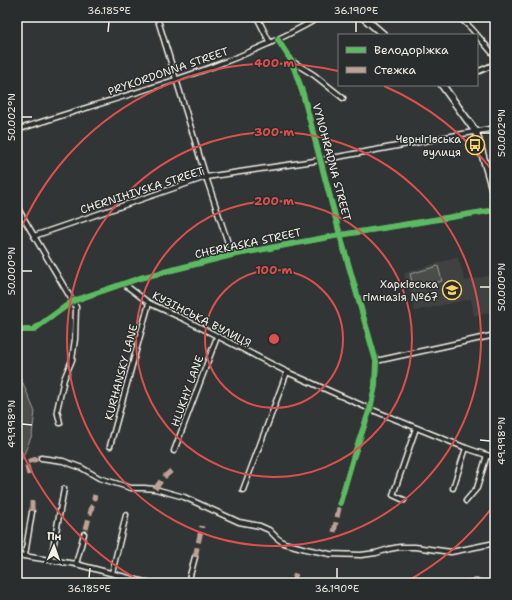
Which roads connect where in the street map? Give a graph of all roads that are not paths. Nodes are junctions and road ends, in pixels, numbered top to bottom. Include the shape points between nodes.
1 (157, 17) edge
2 (257, 17) edge
3 (320, 17) edge
4 (363, 17) edge
5 (459, 17) edge
6 (383, 34) edge
7 (476, 34) edge
8 (478, 36) edge
9 (278, 40) junction
10 (270, 43) junction
11 (495, 56) edge
12 (292, 62) junction
13 (495, 64) edge
14 (478, 72) edge
15 (176, 80) junction
16 (445, 86) edge
17 (343, 98) dead end
18 (495, 128) edge
19 (17, 130) edge
20 (476, 132) junction
21 (321, 160) junction
22 (206, 177) junction
23 (495, 198) edge
24 (17, 207) edge
25 (495, 210) edge
26 (340, 235) junction
27 (34, 236) junction
28 (232, 255) junction
29 (124, 284) junction
30 (73, 301) junction
31 (149, 303) junction
32 (17, 330) edge
33 (495, 335) edge
34 (216, 337) junction
35 (376, 361) junction
36 (287, 372) junction
37 (370, 410) junction
38 (60, 424) dead end
39 (416, 428) junction
40 (110, 446) dead end
41 (466, 448) junction
42 (174, 451) dead end
43 (487, 455) junction
44 (40, 458) dead end
45 (495, 458) edge
46 (453, 488) dead end
47 (64, 489) dead end
48 (243, 490) dead end
49 (404, 500) dead end
50 (466, 501) dead end
51 (340, 503) dead end
52 (32, 512) dead end
53 (126, 516) dead end
54 (84, 534) dead end
55 (495, 543) edge
56 (17, 555) edge
57 (25, 555) junction
58 (194, 557) dead end
59 (51, 559) junction
60 (76, 564) junction
61 (112, 573) junction
62 (148, 583) edge
63 (188, 583) edge
64 (468, 583) edge
65 (489, 583) edge

1 - 15 street
2 - 10 street
3 - 9 street, PRYKORDONNA STREET
4 - 6 main road
5 - 7 street
8 - 11 street
9 - 10 street, PRYKORDONNA STREET
9 - 12 street, VYNOHRADNA STREET
10 - 15 street, PRYKORDONNA STREET
12 - 17 street via 314,75
12 - 21 street, VYNOHRADNA STREET
13 - 14 street
15 - 19 street, PRYKORDONNA STREET
15 - 22 street
16 - 20 main road
18 - 20 street, CHERNIHIVSKA STREET
20 - 21 street, CHERNIHIVSKA STREET
20 - 23 main road
21 - 22 street, CHERNIHIVSKA STREET
21 - 26 street, VYNOHRADNA STREET
22 - 27 street, CHERNIHIVSKA STREET
22 - 28 street
24 - 27 street
25 - 26 street, CHERKASKA STREET
26 - 28 street, CHERKASKA STREET
26 - 35 street, VYNOHRADNA STREET
27 - 30 street
28 - 29 street, CHERKASKA STREET
29 - 30 street, CHERKASKA STREET
29 - 31 street, КУЗІНСЬКА ВУЛИЦЯ
30 - 32 street, CHERKASKA STREET via 33,330
30 - 38 street via 76,307 75,339 72,360 60,392 57,410
31 - 34 street, КУЗІНСЬКА ВУЛИЦЯ
31 - 40 street, KURHANSKY LANE
33 - 35 street
34 - 36 street, КУЗІНСЬКА ВУЛИЦЯ
34 - 42 street, HLUKHY LANE
35 - 37 street, VYNOHRADNA STREET via 375,386
36 - 37 street, КУЗІНСЬКА ВУЛИЦЯ
36 - 48 street
37 - 39 street, КУЗІНСЬКА ВУЛИЦЯ
37 - 51 street, VYNOHRADNA STREET
39 - 41 street, КУЗІНСЬКА ВУЛИЦЯ
39 - 49 street via 393,494
41 - 43 street, КУЗІНСЬКА ВУЛИЦЯ
41 - 46 street
43 - 45 street, КУЗІНСЬКА ВУЛИЦЯ
43 - 50 street via 477,488
44 - 55 street via 63,461 99,478 131,488 154,489 184,497 239,522 269,530 284,542 324,553 361,555 400,547 451,552
47 - 59 street
52 - 57 street
53 - 61 street
54 - 60 street
56 - 57 street
57 - 59 street
58 - 63 street
59 - 60 street
60 - 61 street
61 - 62 street
64 - 65 street

